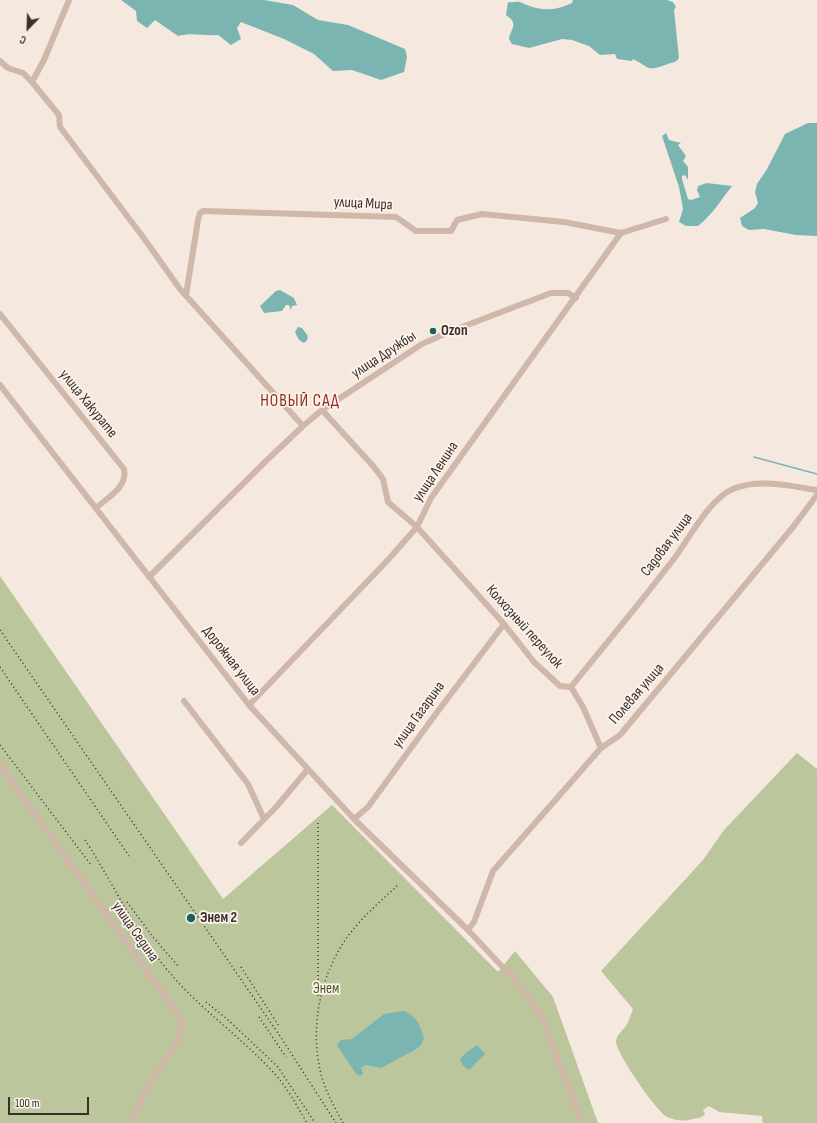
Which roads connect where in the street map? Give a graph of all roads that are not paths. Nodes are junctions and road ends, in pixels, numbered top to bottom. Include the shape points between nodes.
1 (68, 0) edge
2 (0, 61) edge
3 (32, 82) junction
4 (666, 219) dead end
5 (621, 233) junction
6 (186, 295) junction
7 (576, 298) junction
8 (0, 314) edge
9 (0, 386) edge
10 (322, 410) junction
11 (303, 426) junction
12 (817, 490) edge
13 (817, 495) edge
14 (96, 508) junction
15 (417, 527) junction
16 (149, 577) junction
17 (504, 624) junction
18 (571, 688) junction
19 (184, 701) dead end
20 (249, 705) junction
21 (601, 748) junction
22 (0, 765) edge
23 (308, 769) junction
24 (264, 819) junction
25 (354, 820) junction
26 (241, 843) dead end
27 (468, 930) junction
28 (131, 1123) edge
29 (582, 1123) edge

1 - 3 street via 44,60
2 - 3 street via 8,68 22,73
3 - 6 street via 59,115 60,127
4 - 5 street, улица Мира
5 - 6 street, улица Мира via 564,222 482,214 457,220 451,231 416,231 396,217 203,211 198,220
5 - 7 street, улица Ленина
6 - 11 street
7 - 10 street, улица Дружбы via 568,293 551,293 449,332 422,344
7 - 15 street, улица Ленина via 431,498
8 - 14 street, улица Хакурате via 124,469 126,477 122,485
9 - 14 street, Дорожная улица
10 - 11 street, улица Дружбы
10 - 15 street via 374,466 383,479 388,502
11 - 16 street, улица Дружбы
12 - 18 street, Садовая улица via 780,484 749,484 732,489 715,502 673,560
13 - 21 street, Полевая улица via 620,735
14 - 16 street, Дорожная улица
15 - 17 street, Колхозный переулок
15 - 20 street, улица Ленина
16 - 20 street, Дорожная улица
17 - 18 street, Колхозный переулок via 540,667 560,686
17 - 25 street, улица Гагарина via 434,715 368,808
18 - 21 street via 584,708
19 - 24 street via 248,784
20 - 23 street, Дорожная улица
21 - 27 street, Полевая улица via 493,871 474,922
22 - 28 street, улица Седина via 181,1019 180,1036 142,1096
23 - 24 street
23 - 25 street, Дорожная улица
24 - 26 street
25 - 27 street, Дорожная улица
27 - 29 street, Дорожная улица via 523,988 535,1006 543,1020

